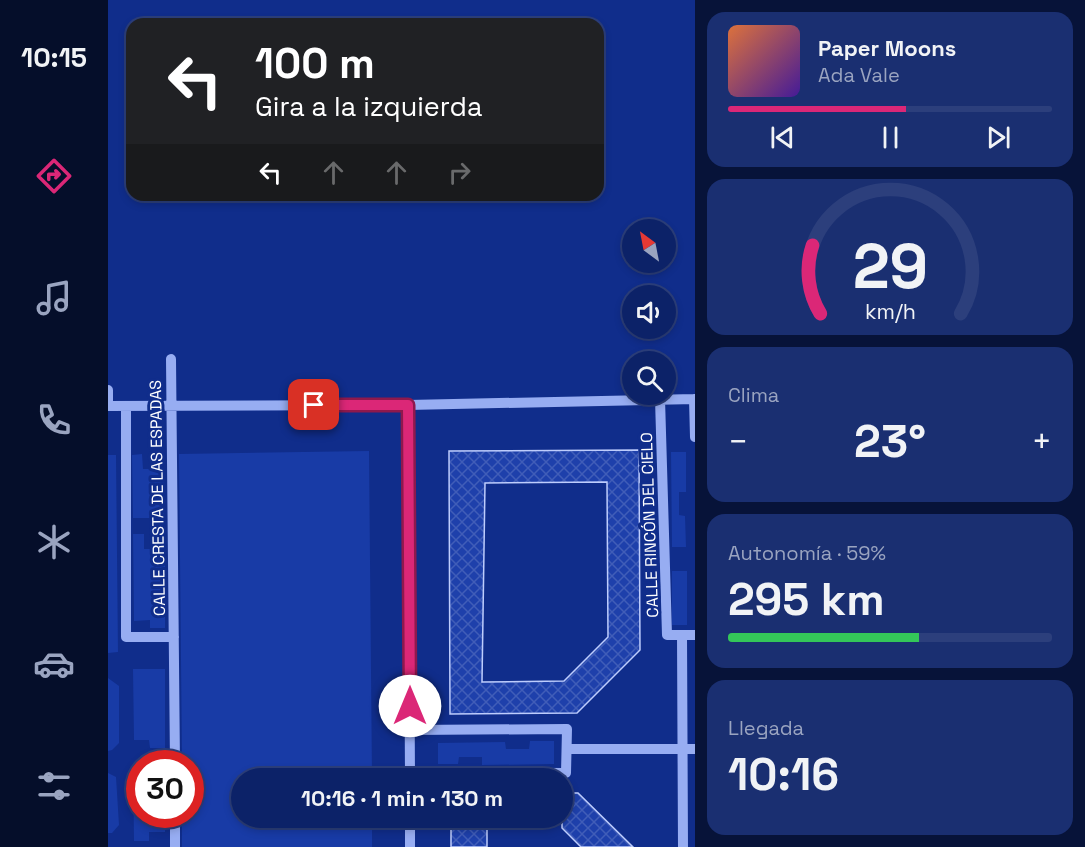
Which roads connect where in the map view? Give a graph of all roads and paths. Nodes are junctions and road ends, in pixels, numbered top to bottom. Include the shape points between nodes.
1 (171, 359) dead end
2 (108, 390) edge
3 (676, 399) edge
4 (695, 399) edge
5 (622, 400) edge
6 (408, 405) junction
7 (660, 405) edge
8 (108, 406) edge
9 (126, 406) junction
10 (171, 406) junction
11 (695, 437) edge
12 (682, 635) junction
13 (695, 635) edge
14 (174, 637) junction
15 (410, 730) junction
16 (567, 749) junction
17 (682, 749) junction
18 (695, 749) edge
19 (175, 750) edge
20 (410, 768) edge
21 (566, 768) edge
22 (175, 828) edge
23 (410, 828) edge
24 (175, 847) edge
25 (410, 847) edge
26 (683, 847) edge

1 - 10 street, CALLE CRESTA DE LAS ESPADAS
2 - 8 street
3 - 4 street
4 - 11 street
5 - 6 street
6 - 10 street
6 - 15 street
7 - 12 street, CALLE RINCÓN DEL CIELO via 667,635
8 - 9 street
9 - 10 street
9 - 14 street, CALLE CRESTA DE LAS ESPADAS via 126,637
10 - 14 street, CALLE CRESTA DE LAS ESPADAS
12 - 13 street
12 - 17 street
14 - 19 street, CALLE CRESTA DE LAS ESPADAS
15 - 16 street via 567,729
15 - 20 street
16 - 17 street
16 - 21 street
17 - 18 street
17 - 26 street
22 - 24 street
23 - 25 street

